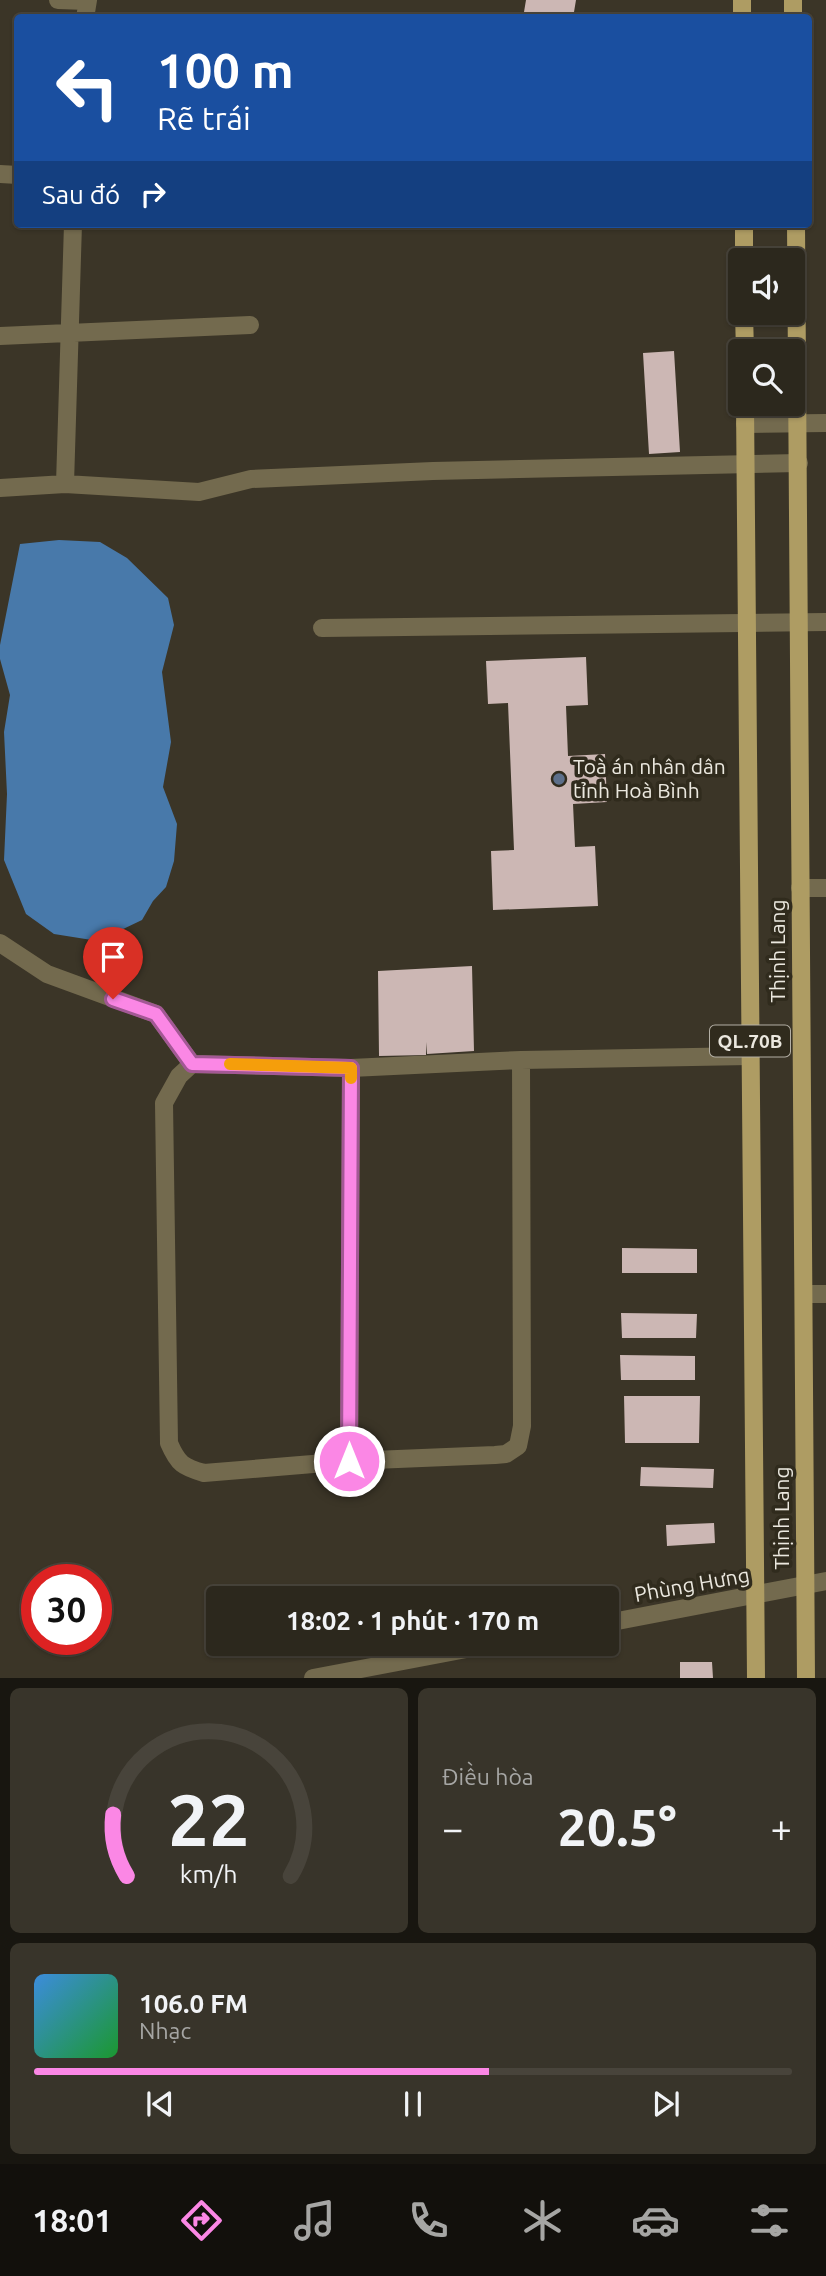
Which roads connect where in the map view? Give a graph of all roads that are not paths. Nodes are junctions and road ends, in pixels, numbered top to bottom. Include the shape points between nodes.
1 (58, 0) edge
2 (87, 6) edge
3 (73, 228) edge
4 (744, 228) edge
5 (796, 228) edge
6 (744, 248) edge
7 (250, 325) dead end
8 (69, 333) junction
9 (0, 336) edge
10 (745, 416) edge
11 (826, 423) edge
12 (745, 424) junction
13 (798, 424) junction
14 (799, 463) junction
15 (746, 464) junction
16 (65, 484) junction
17 (0, 488) edge
18 (747, 622) junction
19 (800, 622) junction
20 (826, 622) edge
21 (322, 628) dead end
22 (800, 888) junction
23 (826, 888) edge
24 (0, 943) edge
25 (750, 1056) junction
26 (521, 1060) junction
27 (192, 1064) junction
28 (351, 1068) junction
29 (804, 1294) junction
30 (826, 1294) edge
31 (349, 1461) junction
32 (826, 1581) edge
33 (805, 1586) junction
34 (755, 1596) junction
35 (619, 1621) edge
36 (429, 1656) edge
37 (313, 1678) edge
38 (756, 1678) edge
39 (806, 1678) edge

1 - 2 street
3 - 8 street
4 - 6 main road
5 - 13 main road, Thịnh Lang / QL.70B
7 - 8 street
8 - 9 street
8 - 16 street
10 - 12 main road, Thịnh Lang / QL.70B
11 - 13 street
12 - 13 street
12 - 15 main road, Thịnh Lang / QL.70B
13 - 14 main road, Thịnh Lang / QL.70B
14 - 15 street
14 - 19 main road, Thịnh Lang / QL.70B
15 - 16 street via 251,479 199,492
15 - 18 main road, Thịnh Lang / QL.70B
16 - 17 street
18 - 19 street
18 - 21 street
18 - 25 main road, Thịnh Lang / QL.70B
19 - 20 street
19 - 22 main road, Thịnh Lang / QL.70B
22 - 23 street
22 - 29 main road, Thịnh Lang / QL.70B
24 - 27 street via 47,974 156,1014
25 - 26 street
25 - 34 main road, Thịnh Lang / QL.70B
26 - 28 street
26 - 31 street via 522,1426 518,1446 506,1454
27 - 28 street
27 - 31 street via 178,1076 164,1104 169,1443 185,1467 204,1473
28 - 31 street
29 - 30 street
29 - 33 main road, Thịnh Lang / QL.70B
32 - 33 street, Phùng Hưng
33 - 34 street, Phùng Hưng
33 - 39 main road, Thịnh Lang / QL.70B
34 - 35 street, Phùng Hưng
34 - 38 main road, Thịnh Lang / QL.70B
36 - 37 street

